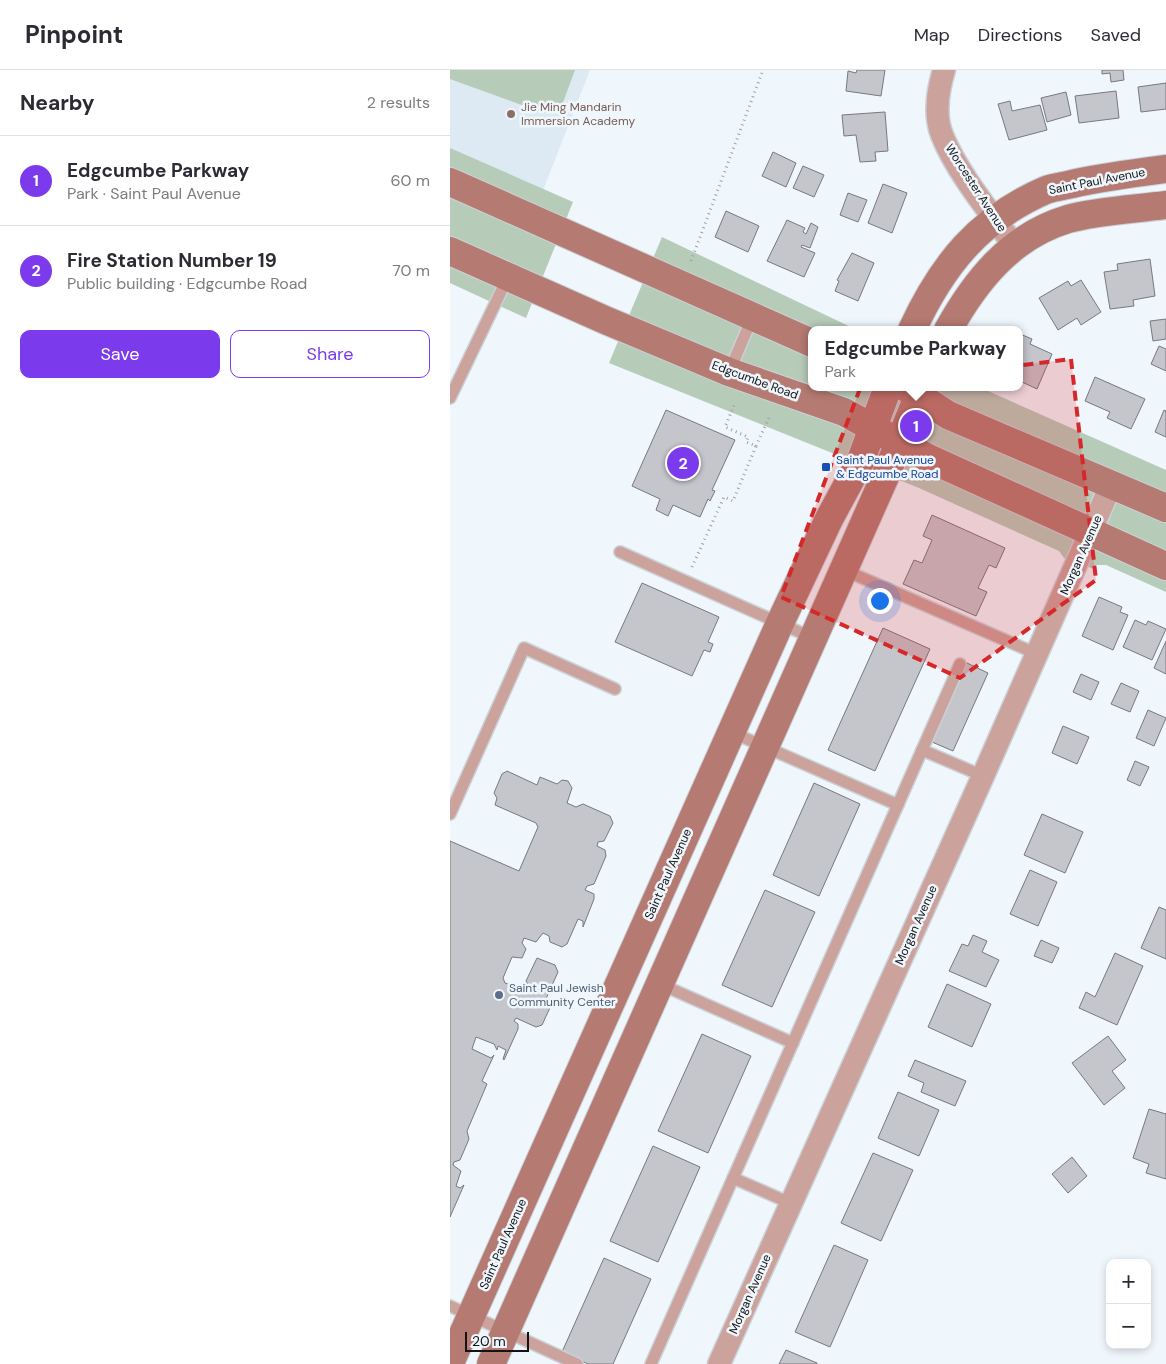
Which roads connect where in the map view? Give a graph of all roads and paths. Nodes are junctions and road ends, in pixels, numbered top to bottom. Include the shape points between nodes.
1 (762, 70) edge
2 (944, 70) edge
3 (1166, 168) edge
4 (450, 182) edge
5 (1166, 204) edge
6 (994, 218) junction
7 (1014, 245) junction
8 (450, 251) edge
9 (691, 262) dead end
10 (508, 277) junction
11 (753, 316) junction
12 (914, 326) edge
13 (950, 326) edge
14 (808, 341) edge
15 (729, 372) junction
16 (887, 391) edge
17 (915, 391) edge
18 (916, 391) edge
19 (450, 398) edge
20 (735, 403) dead end
21 (769, 418) dead end
22 (874, 427) junction
23 (899, 443) junction
24 (756, 446) junction
25 (1112, 485) junction
26 (1166, 508) edge
27 (1092, 532) junction
28 (620, 552) dead end
29 (1166, 566) edge
30 (844, 570) junction
31 (685, 581) junction
32 (780, 623) junction
33 (814, 638) junction
34 (1037, 654) junction
35 (960, 664) dead end
36 (614, 689) dead end
37 (731, 732) junction
38 (766, 747) junction
39 (922, 750) junction
40 (984, 776) junction
41 (898, 805) junction
42 (450, 814) edge
43 (660, 984) junction
44 (793, 1043) junction
45 (733, 1178) junction
46 (790, 1203) junction
47 (460, 1312) edge
48 (505, 1333) junction
49 (450, 1363) edge
50 (491, 1364) edge
51 (577, 1364) edge
52 (651, 1364) edge
53 (719, 1364) edge

1 - 9 path
2 - 6 street, Worcester Avenue via 937,110 941,134
3 - 6 street, Saint Paul Avenue via 1047,190
4 - 11 street
5 - 7 street via 1068,219 1035,232
6 - 7 street, Worcester Avenue
6 - 12 street, Saint Paul Avenue via 950,263
7 - 13 street via 978,282
8 - 10 street, Edgcumbe Road
10 - 15 street, Edgcumbe Road
10 - 19 lane
11 - 14 street
11 - 15 lane
15 - 22 street, Edgcumbe Road via 844,412
16 - 22 street, Saint Paul Avenue
17 - 23 street
18 - 25 street via 948,415
20 - 24 path via 725,426 748,437 746,442
21 - 24 path
22 - 23 street, Edgcumbe Road
22 - 32 street, Saint Paul Avenue via 861,460
23 - 27 street, Edgcumbe Road
23 - 30 street
24 - 31 path via 733,501 724,497
25 - 26 street
25 - 27 street, Morgan Avenue
27 - 29 street, Edgcumbe Road
27 - 34 street, Morgan Avenue
28 - 31 lane
30 - 33 street
30 - 34 lane
31 - 32 lane
32 - 33 lane
32 - 37 street, Saint Paul Avenue
33 - 38 street
34 - 40 street, Morgan Avenue
35 - 39 lane
36 - 42 lane via 524,648
37 - 38 lane
37 - 47 street, Saint Paul Avenue
38 - 41 lane
38 - 43 street
39 - 40 lane
39 - 41 lane
40 - 46 street, Morgan Avenue
41 - 44 lane
43 - 44 lane
43 - 48 street
44 - 45 lane
45 - 46 lane
45 - 52 lane
46 - 53 street, Morgan Avenue
47 - 48 lane
47 - 49 street, Saint Paul Avenue
48 - 50 street
48 - 51 lane

